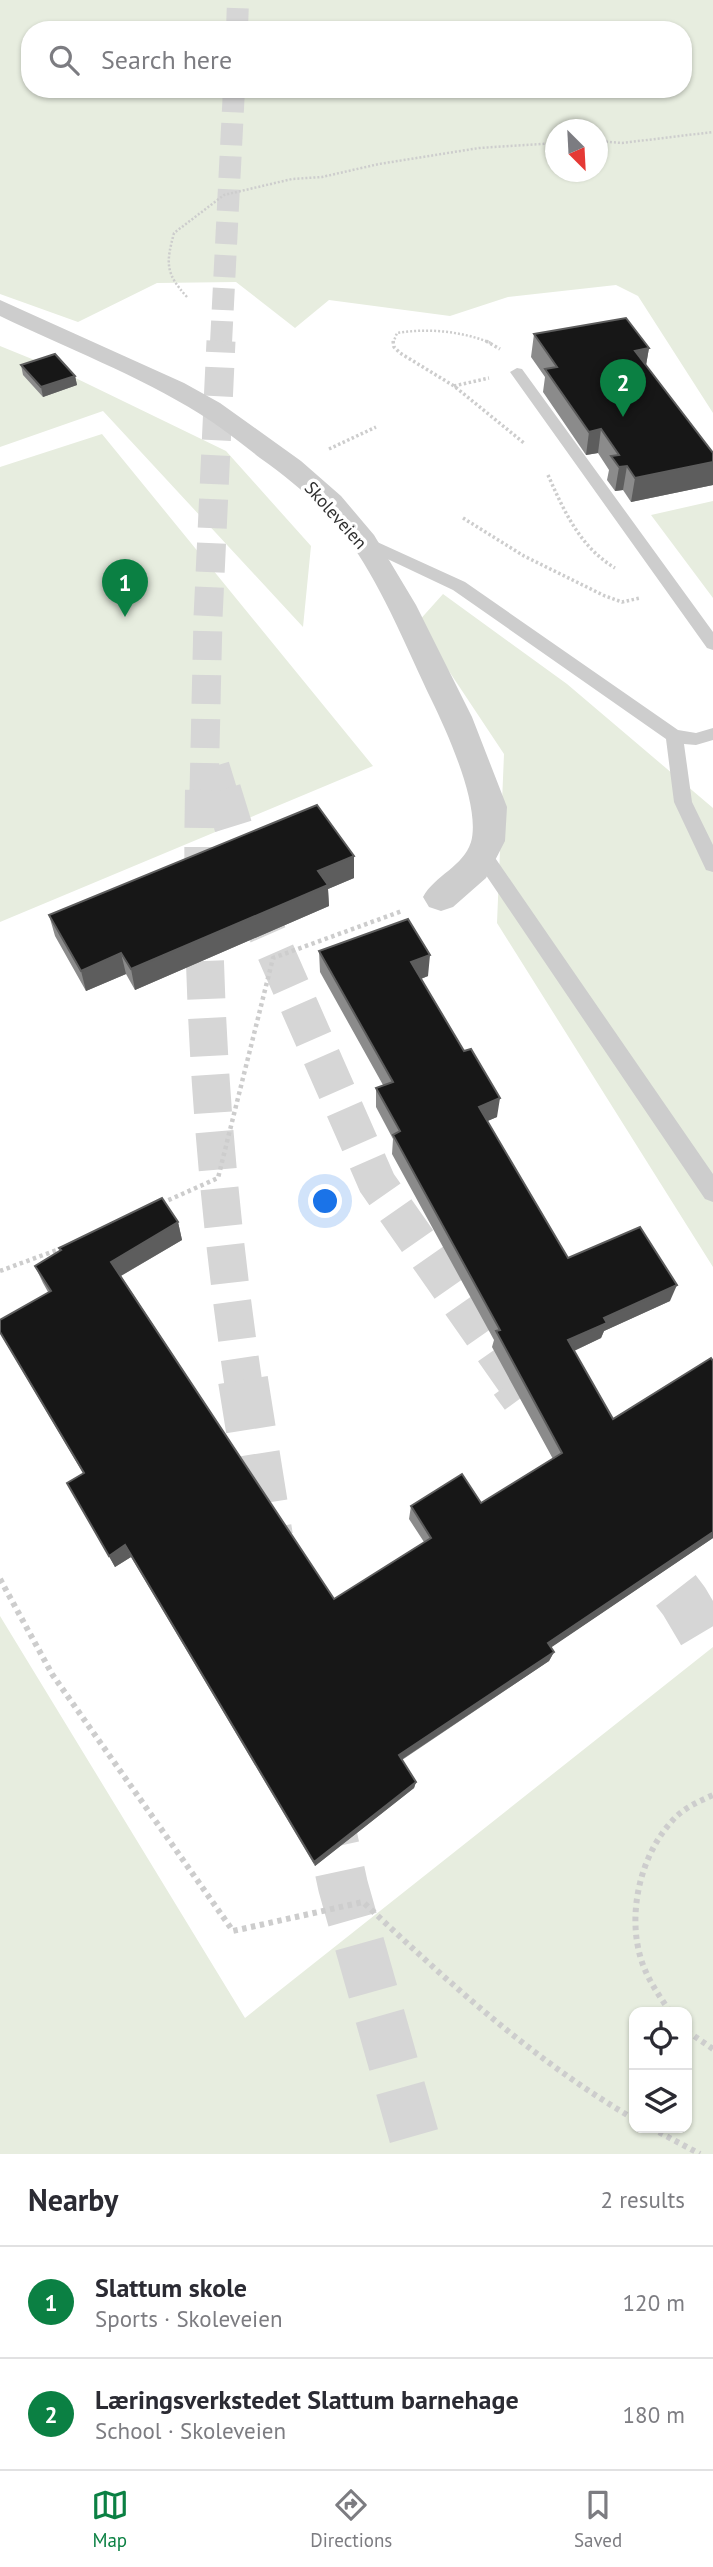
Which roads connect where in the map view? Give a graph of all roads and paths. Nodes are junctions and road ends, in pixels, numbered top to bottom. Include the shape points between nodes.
1 (713, 132) edge
2 (608, 142) edge
3 (545, 144) edge
4 (187, 297) dead end
5 (0, 307) edge
6 (517, 372) junction
7 (454, 386) junction
8 (376, 427) dead end
9 (527, 445) dead end
10 (542, 465) dead end
11 (291, 467) junction
12 (463, 518) dead end
13 (364, 541) junction
14 (675, 590) junction
15 (713, 644) edge
16 (713, 734) edge
17 (674, 736) junction
18 (482, 854) junction
19 (713, 865) edge
20 (441, 897) joint
21 (713, 1192) edge
22 (158, 1205) edge
23 (75, 1242) edge
24 (0, 1271) edge
25 (0, 1579) edge
26 (713, 1795) edge
27 (667, 2007) edge
28 (692, 2034) edge
29 (713, 2049) edge
30 (629, 2116) edge
31 (660, 2133) edge
32 (700, 2154) edge

1 - 2 path
3 - 4 path via 479,148 321,177 292,178 223,195 174,233 166,265 171,281
5 - 11 street, Skoleveien via 176,389
6 - 7 path
6 - 7 path via 504,352 480,338 422,330 397,332 394,347 400,353
6 - 14 lane
7 - 9 path
8 - 11 path
10 - 14 path via 593,555
11 - 13 street, Skoleveien via 331,502
12 - 14 path via 524,555 622,602
13 - 17 lane via 459,586
13 - 18 street, Skoleveien via 401,605 479,774 490,807 488,841
14 - 15 lane
16 - 17 lane via 696,739
17 - 19 lane via 683,803
18 - 20 street, Skoleveien via 474,869
18 - 21 lane
20 - 22 path via 273,958 218,1178
23 - 24 path
25 - 30 path via 52,1674 233,1931 363,1902 449,1982 590,2095
26 - 27 path via 690,1806 665,1828 652,1849 636,1901 639,1953 646,1975
28 - 29 path
31 - 32 path

